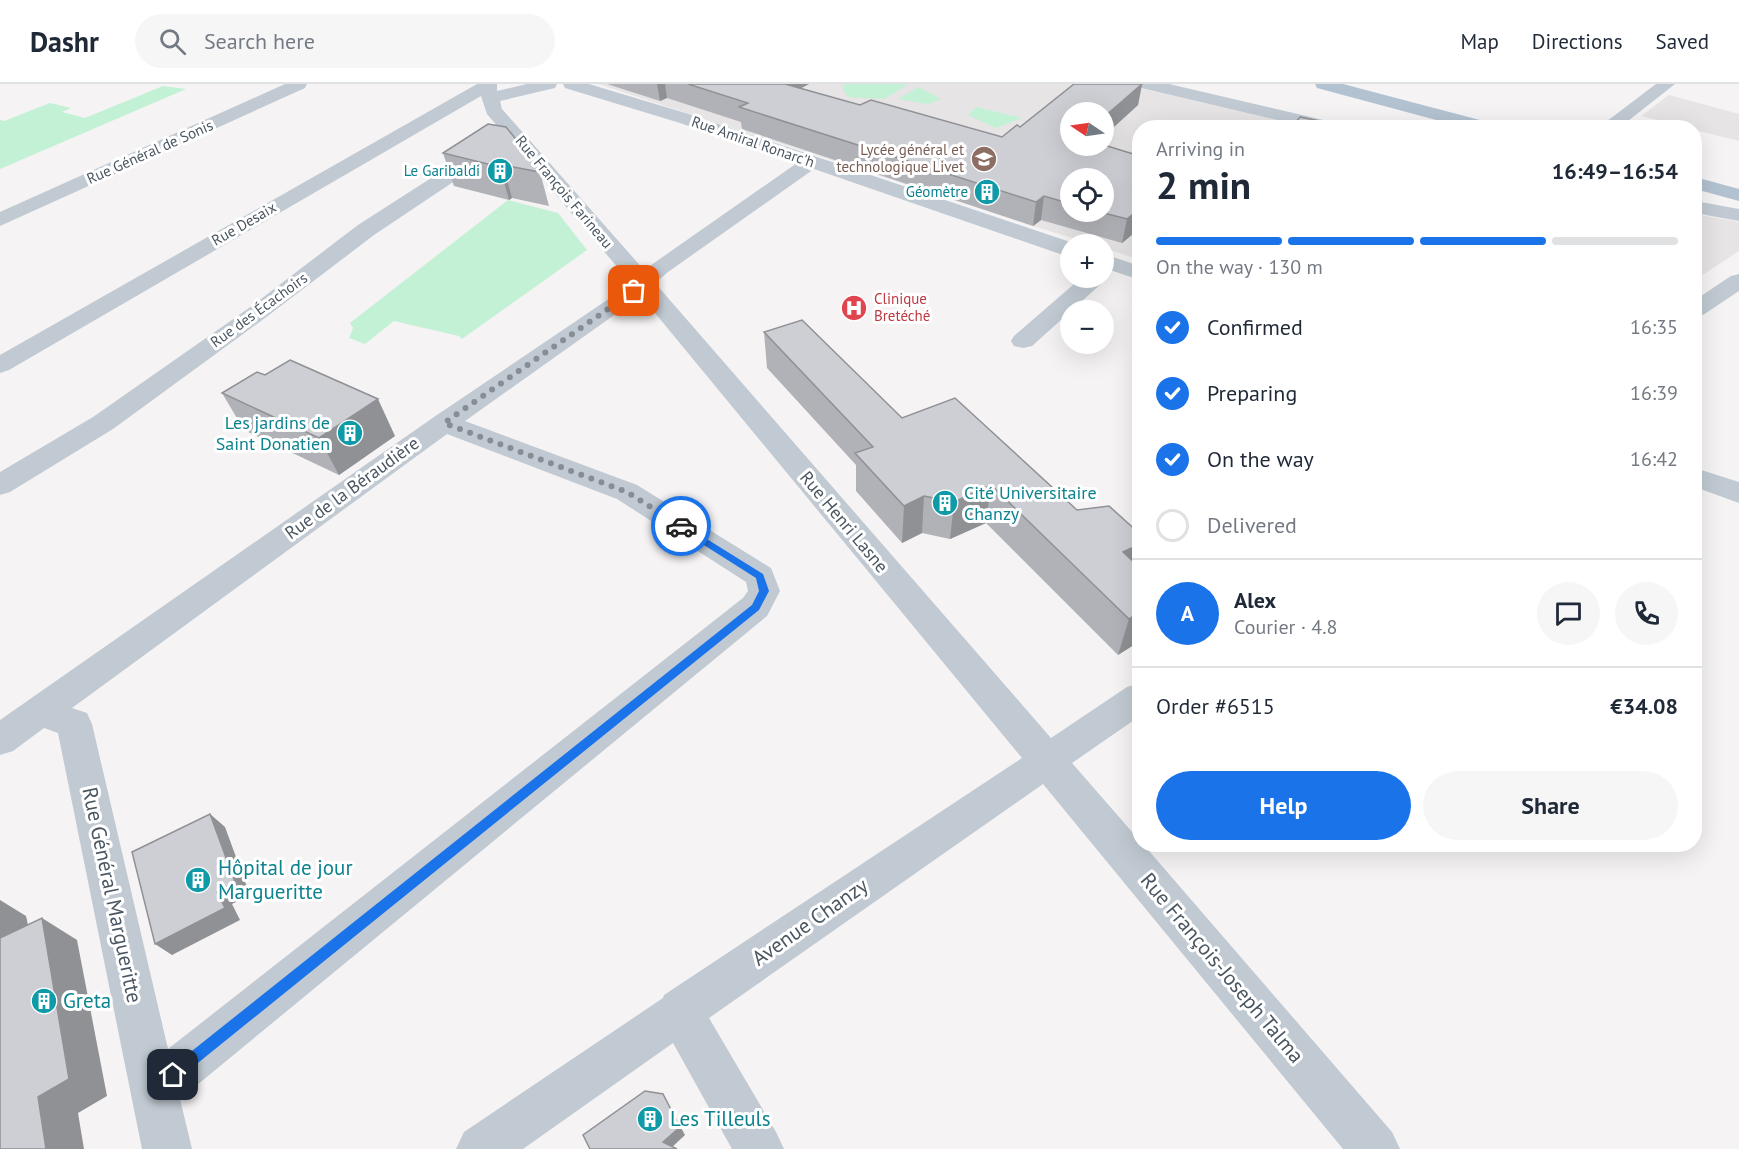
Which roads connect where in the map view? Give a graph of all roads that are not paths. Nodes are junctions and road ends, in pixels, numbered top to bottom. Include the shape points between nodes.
1 (299, 84) edge
2 (549, 84) edge
3 (571, 84) edge
4 (1147, 84) edge
5 (1323, 84) edge
6 (1667, 84) edge
7 (488, 88) edge
8 (1313, 120) edge
9 (1460, 120) edge
10 (1618, 120) edge
11 (519, 138) junction
12 (812, 162) junction
13 (1702, 185) edge
14 (1739, 195) edge
15 (1702, 208) edge
16 (1739, 215) edge
17 (0, 220) edge
18 (1060, 246) edge
19 (1114, 269) edge
20 (1132, 272) edge
21 (1739, 281) edge
22 (643, 283) junction
23 (1080, 288) edge
24 (1702, 305) edge
25 (1023, 341) dead end
26 (0, 365) edge
27 (444, 423) junction
28 (1702, 480) edge
29 (0, 485) edge
30 (1739, 493) edge
31 (1132, 702) edge
32 (40, 712) junction
33 (0, 740) edge
34 (1045, 760) junction
35 (680, 1011) junction
36 (154, 1089) junction
37 (167, 1149) edge
38 (481, 1149) edge
39 (759, 1149) edge
40 (1375, 1149) edge

1 - 17 street, Rue Général de Sonis
2 - 7 street, Rue Desaix
3 - 12 street, Rue Amiral Ronarc'h
4 - 8 street via 1251,99
5 - 9 main road
6 - 10 street
7 - 11 street, Rue François Farineau via 493,110
7 - 26 street, Rue Desaix
11 - 22 street, Rue François Farineau
11 - 29 street, Rue des Écachoirs via 482,154 366,230 103,423
12 - 18 street, Rue Amiral Ronarc'h
12 - 22 street, Rue de la Béraudière via 660,267
13 - 14 main road
15 - 16 street
19 - 20 street
21 - 24 street
22 - 27 street, Rue de la Béraudière
22 - 34 street, Rue Henri Lasne
23 - 25 street
27 - 32 street, Rue de la Béraudière
27 - 36 street via 627,492 760,576 764,591 755,607
28 - 30 street
31 - 34 street, Avenue Chanzy
32 - 33 street
32 - 36 street, Rue Général Margueritte via 74,724
34 - 35 street, Avenue Chanzy
34 - 40 street, Rue François-Joseph Talma
35 - 38 street, Avenue Chanzy
35 - 39 street
36 - 37 street, Rue Général Margueritte

